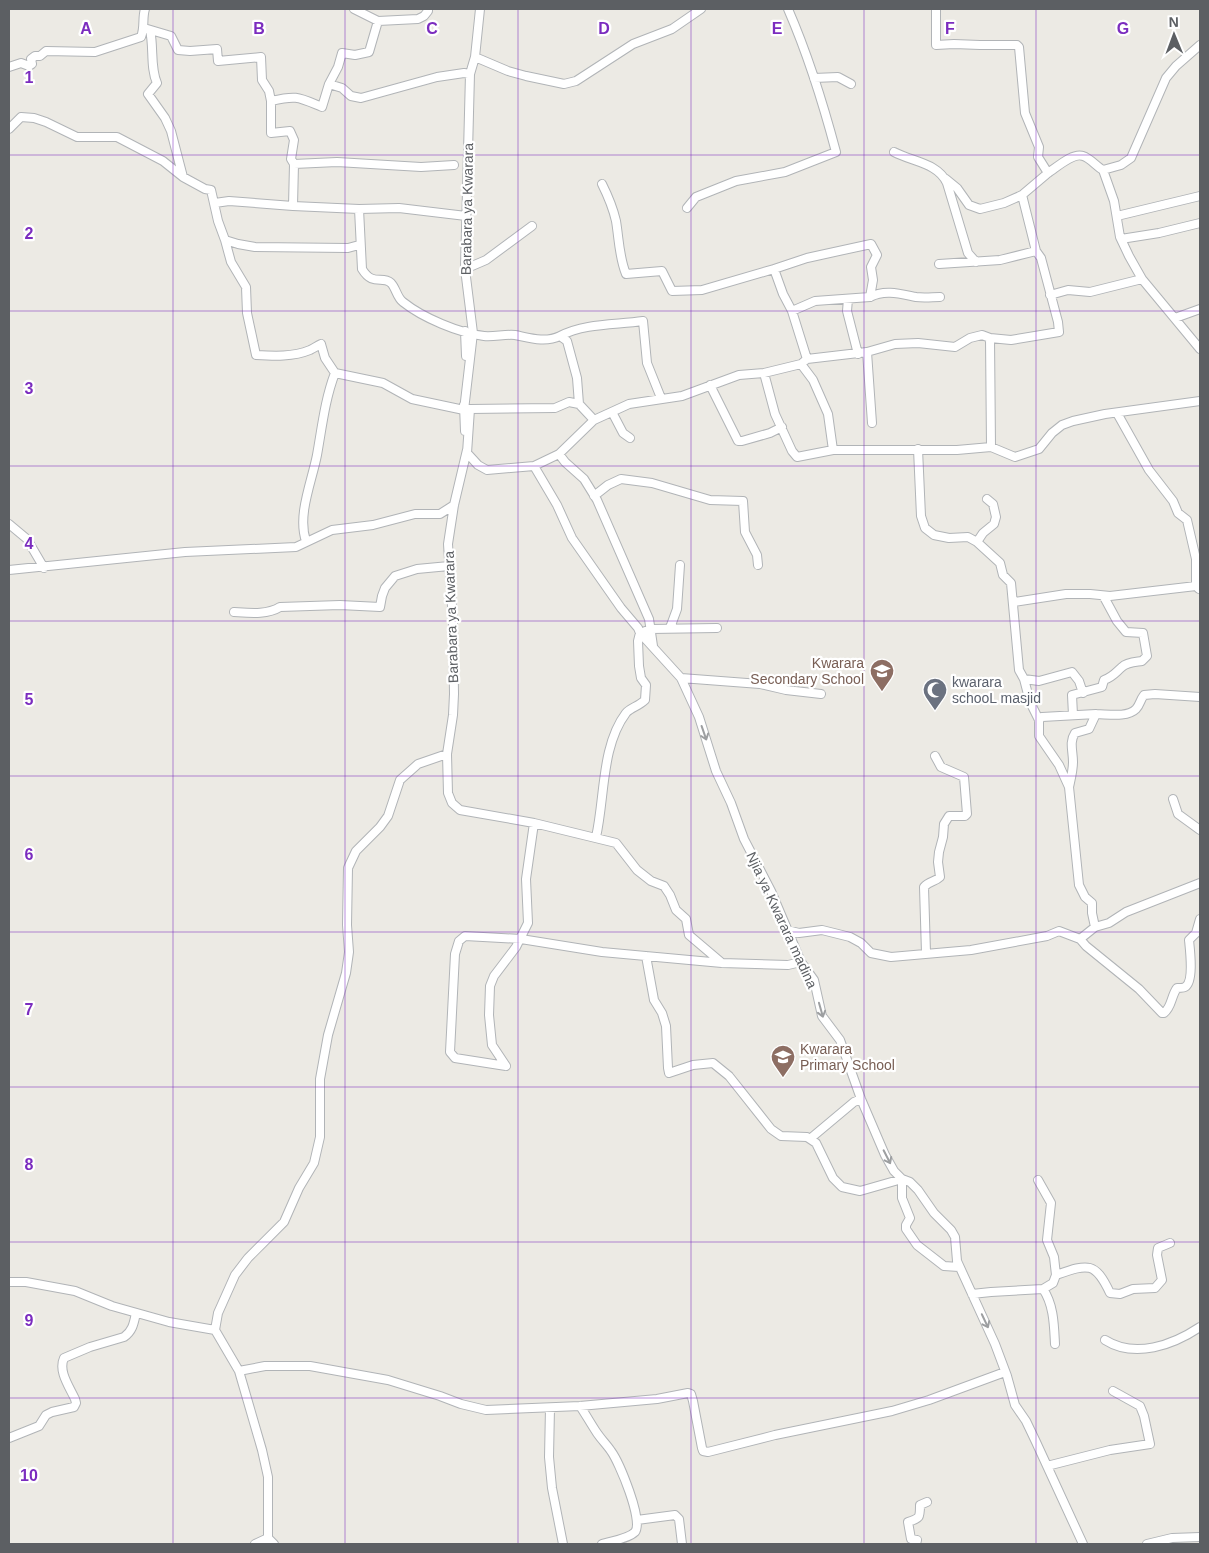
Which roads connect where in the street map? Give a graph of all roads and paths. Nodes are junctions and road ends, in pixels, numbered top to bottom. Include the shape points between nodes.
1 (145, 9) edge
2 (354, 9) edge
3 (428, 9) edge
4 (480, 9) edge
5 (701, 9) edge
6 (788, 9) edge
7 (936, 9) edge
8 (378, 20) junction
9 (147, 29) junction
10 (1200, 45) edge
11 (475, 57) junction
12 (9, 67) edge
13 (470, 74) junction
14 (814, 78) junction
15 (329, 84) junction
16 (851, 84) dead end
17 (271, 101) junction
18 (9, 129) edge
19 (894, 152) dead end
20 (294, 164) junction
21 (454, 165) dead end
22 (1103, 170) junction
23 (1048, 173) junction
24 (183, 177) junction
25 (944, 178) junction
26 (602, 184) dead end
27 (1022, 195) junction
28 (1200, 196) edge
29 (215, 203) junction
30 (293, 206) junction
31 (687, 208) dead end
32 (359, 209) junction
33 (466, 216) junction
34 (1117, 216) junction
35 (1200, 223) edge
36 (532, 226) dead end
37 (1121, 239) junction
38 (226, 240) junction
39 (359, 245) junction
40 (1036, 251) junction
41 (976, 262) junction
42 (939, 264) dead end
43 (465, 269) junction
44 (774, 269) junction
45 (1142, 279) junction
46 (1050, 295) junction
47 (870, 297) junction
48 (940, 297) dead end
49 (848, 299) junction
50 (1200, 309) edge
51 (792, 311) junction
52 (1175, 318) junction
53 (469, 332) junction
54 (560, 336) junction
55 (990, 338) junction
56 (1200, 349) edge
57 (867, 352) junction
58 (858, 354) junction
59 (804, 362) junction
60 (335, 373) junction
61 (764, 373) junction
62 (710, 386) junction
63 (660, 398) junction
64 (1200, 400) edge
65 (579, 404) junction
66 (467, 409) junction
67 (612, 412) junction
68 (1117, 413) junction
69 (594, 420) junction
70 (872, 423) dead end
71 (782, 427) junction
72 (630, 438) dead end
73 (991, 447) junction
74 (918, 449) junction
75 (833, 450) junction
76 (467, 453) junction
77 (560, 454) junction
78 (534, 466) junction
79 (594, 496) junction
80 (988, 499) dead end
81 (454, 505) junction
82 (9, 524) edge
83 (306, 541) junction
84 (977, 542) junction
85 (680, 565) dead end
86 (758, 565) dead end
87 (449, 566) junction
88 (44, 568) junction
89 (9, 570) edge
90 (1198, 588) edge
91 (1104, 596) junction
92 (1014, 602) junction
93 (234, 612) dead end
94 (670, 628) junction
95 (717, 628) dead end
96 (651, 629) junction
97 (640, 633) junction
98 (654, 647) junction
99 (682, 678) junction
100 (1024, 679) junction
101 (1083, 693) junction
102 (821, 694) dead end
103 (1200, 697) edge
104 (1096, 714) junction
105 (1073, 715) junction
106 (1039, 720) junction
107 (447, 754) junction
108 (935, 756) dead end
109 (1069, 787) junction
110 (1173, 799) dead end
111 (534, 823) junction
112 (1200, 830) edge
113 (596, 837) junction
114 (1200, 883) edge
115 (1200, 919) edge
116 (1095, 927) junction
117 (787, 930) junction
118 (521, 939) junction
119 (1080, 939) junction
120 (926, 953) junction
121 (646, 956) junction
122 (722, 962) junction
123 (801, 962) junction
124 (861, 1099) junction
125 (811, 1138) junction
126 (902, 1179) junction
127 (1038, 1180) dead end
128 (1170, 1243) dead end
129 (959, 1267) junction
130 (1056, 1274) junction
131 (9, 1282) edge
132 (1043, 1289) junction
133 (972, 1294) junction
134 (136, 1313) junction
135 (1200, 1327) edge
136 (215, 1330) junction
137 (1105, 1340) dead end
138 (1055, 1344) dead end
139 (239, 1371) junction
140 (1005, 1372) junction
141 (1113, 1391) dead end
142 (580, 1406) junction
143 (550, 1408) junction
144 (9, 1438) edge
145 (1046, 1466) junction
146 (927, 1502) dead end
147 (636, 1520) junction
148 (1200, 1537) edge
149 (268, 1538) junction
150 (255, 1544) edge
151 (274, 1544) edge
152 (563, 1544) edge
153 (602, 1544) edge
154 (682, 1544) edge
155 (916, 1544) edge
156 (1084, 1544) edge
157 (1147, 1544) edge

1 - 9 street
2 - 8 street
3 - 8 street via 424,16 418,18
4 - 11 street, Barabara ya Kwarara
5 - 11 street via 672,29 633,44 576,81 564,84 508,71
6 - 14 street
7 - 23 street via 936,45 1019,46 1025,113 1038,147 1038,157
8 - 15 street via 369,52 342,53
9 - 12 street via 141,36 95,52 46,51 31,59 29,66 21,63
9 - 17 street via 171,36 178,50 216,49 218,61 261,57 262,80
9 - 24 street via 157,83 148,94 171,131
10 - 22 street via 1166,78 1131,158
11 - 13 street, Barabara ya Kwarara
13 - 15 street via 437,77 361,98
13 - 33 street, Barabara ya Kwarara
14 - 16 street via 838,77
14 - 31 street via 836,152 786,172 736,181 696,197
15 - 17 street via 322,107 301,98
17 - 20 street via 271,133 290,131 294,140 291,159
18 - 24 street via 20,117 34,118 77,137 117,137 163,161
19 - 25 street via 932,167
20 - 21 street
20 - 30 street
22 - 23 street via 1079,155
22 - 34 street
23 - 27 street
24 - 29 street via 211,190
25 - 27 street via 957,188 969,205 980,209
25 - 41 street via 968,253
26 - 44 street via 615,219 626,274 662,272 672,291 692,291
27 - 40 street
28 - 34 street
29 - 30 street via 229,201
29 - 38 street
30 - 32 street
32 - 33 street via 400,208
32 - 39 street
33 - 43 street, Barabara ya Kwarara
34 - 37 street
35 - 37 street
36 - 43 street via 486,260
37 - 45 street
38 - 39 street via 255,247 348,248
38 - 60 street via 231,262 246,287 247,313 256,354 296,354 321,344
39 - 53 street via 362,269 367,276 375,281 391,283 401,301 421,314
40 - 41 street
40 - 46 street via 1041,258
41 - 42 street
43 - 53 street, Barabara ya Kwarara
44 - 47 street via 871,244 877,255 871,267
44 - 51 street
45 - 46 street via 1090,292 1068,290
45 - 52 street
46 - 55 street via 1058,332 1011,340
47 - 48 street via 897,293
47 - 49 street
49 - 51 street via 815,301
49 - 58 street via 847,311
50 - 52 street
51 - 59 street
52 - 56 street
53 - 54 street via 534,340
53 - 66 street, Barabara ya Kwarara
54 - 63 street via 591,326 643,321 647,363
54 - 65 street via 567,341 577,378
55 - 57 street via 982,335 970,338 955,347 895,344
55 - 73 street
57 - 58 street
57 - 70 street
58 - 59 street
59 - 61 street
59 - 75 street via 828,414
60 - 66 street via 383,383 412,399
60 - 83 street via 303,515
61 - 62 street via 740,375
61 - 71 street via 775,414
62 - 63 street via 682,396
62 - 71 street via 738,441
63 - 67 street via 629,404
64 - 68 street
65 - 66 street via 569,402 555,408
65 - 69 street
66 - 76 street, Barabara ya Kwarara
67 - 69 street
67 - 72 street via 623,433
68 - 73 street via 1062,425 1039,449 1018,456 1009,456
68 - 90 street via 1149,470 1187,520 1196,558
69 - 77 street
71 - 75 street via 796,457
73 - 74 street
74 - 75 street
74 - 84 street via 921,516 925,528 934,535 968,537
76 - 78 street via 486,470
76 - 81 street, Barabara ya Kwarara
77 - 78 street
77 - 79 street via 584,479
78 - 97 street via 572,538
79 - 86 street via 621,480 652,483 710,500 743,501 745,532 757,555
79 - 96 street
80 - 84 street via 993,504 996,517 994,524
81 - 83 street via 440,514 415,514 373,525 332,530
81 - 87 street, Barabara ya Kwarara via 448,544
82 - 88 street via 27,539
83 - 88 street via 296,547 185,552
84 - 92 street via 1000,563 1003,575 1011,583
85 - 94 street via 677,609
87 - 93 street via 417,569 395,576 385,588 380,607 280,607 260,613
87 - 107 street, Barabara ya Kwarara via 454,694
88 - 89 street
90 - 91 street
91 - 92 street via 1066,594
91 - 101 street via 1126,632 1143,633 1147,656 1142,661 1122,666 1112,677 1104,680 1102,687
92 - 100 street via 1020,670
94 - 95 street
94 - 96 street
96 - 97 street
96 - 98 street
97 - 98 street
97 - 113 street via 639,666 646,685 645,700 628,710 614,736
98 - 99 street
99 - 102 street via 760,684
99 -> 117 street, Njia ya Kwarara madina via 744,839 772,891
100 - 101 street via 1040,681 1072,672
100 - 106 street
101 - 105 street via 1072,695
103 - 104 street via 1144,695 1132,712
104 - 105 street
104 - 109 street via 1089,729 1075,732 1072,738
105 - 106 street via 1042,717
106 - 109 street via 1039,736
107 - 111 street, Barabara ya Kwarara via 448,793 460,810
107 - 136 street via 418,764 400,780 388,816 356,851 348,868 346,925 349,952 320,1079 320,1137 314,1163 284,1222 235,1275 218,1313
108 - 120 street via 941,767 964,778 967,814 949,816 944,824 938,862 940,877 924,887
109 - 116 street via 1079,885 1092,903
110 - 112 street via 1178,814
111 - 113 street, Barabara ya Kwarara
111 - 118 street via 526,879 528,923
113 - 122 street, Barabara ya Kwarara via 616,843 637,870 664,886 676,910 686,919 689,935
114 - 116 street
115 - 119 street via 1189,940 1189,980 1184,988 1177,988 1164,1014
116 - 119 street
117 - 120 street via 799,933 822,930 850,936 880,956
117 - 123 street, Njia ya Kwarara madina
118 - 118 street via 465,936 459,941 455,954 450,1052 455,1058 506,1066 492,1044 488,1015 490,986
118 - 121 street
119 - 120 street via 1059,931 971,950
121 - 122 street
121 - 125 street via 654,1000 666,1026 669,1073 713,1063 729,1076 771,1129 781,1136
122 - 123 street
123 -> 124 street, Njia ya Kwarara madina via 814,980 822,1016 840,1040
124 - 125 street
124 -> 126 street, Njia ya Kwarara madina via 885,1155
125 - 126 street via 842,1187 860,1191
126 - 129 street, Njia ya Kwarara madina via 918,1190 951,1230
126 - 129 street via 902,1198 910,1218 906,1229 917,1244 944,1266
127 - 130 street via 1051,1203 1047,1240
128 - 130 street via 1158,1248 1162,1280 1155,1288 1110,1293 1098,1272 1091,1268 1076,1268
129 - 133 street, Njia ya Kwarara madina
130 - 132 street via 1054,1283
131 - 134 street via 75,1291
132 - 133 street
132 - 138 street via 1051,1305
133 -> 140 street, Njia ya Kwarara madina
134 - 136 street
134 - 144 street via 129,1333 124,1337 64,1358 61,1364 75,1398 74,1407 52,1412 46,1415 40,1426
135 - 137 street via 1152,1349 1120,1347
136 - 139 street
139 - 143 street via 265,1366 310,1366 388,1380 479,1409
139 - 149 street via 268,1477
140 - 142 street via 892,1411 708,1452 702,1448 691,1394
140 - 145 street, Njia ya Kwarara madina via 1014,1405 1026,1421
141 - 145 street via 1140,1406 1150,1444
142 - 143 street
142 - 147 street via 612,1452 632,1499
143 - 152 street via 549,1457
145 - 156 street, Njia ya Kwarara madina
146 - 155 street via 920,1506 920,1516 908,1522 911,1539 917,1540
147 - 153 street via 635,1532
147 - 154 street via 675,1515 679,1519
148 - 157 street via 1172,1538
149 - 150 street
149 - 151 street

